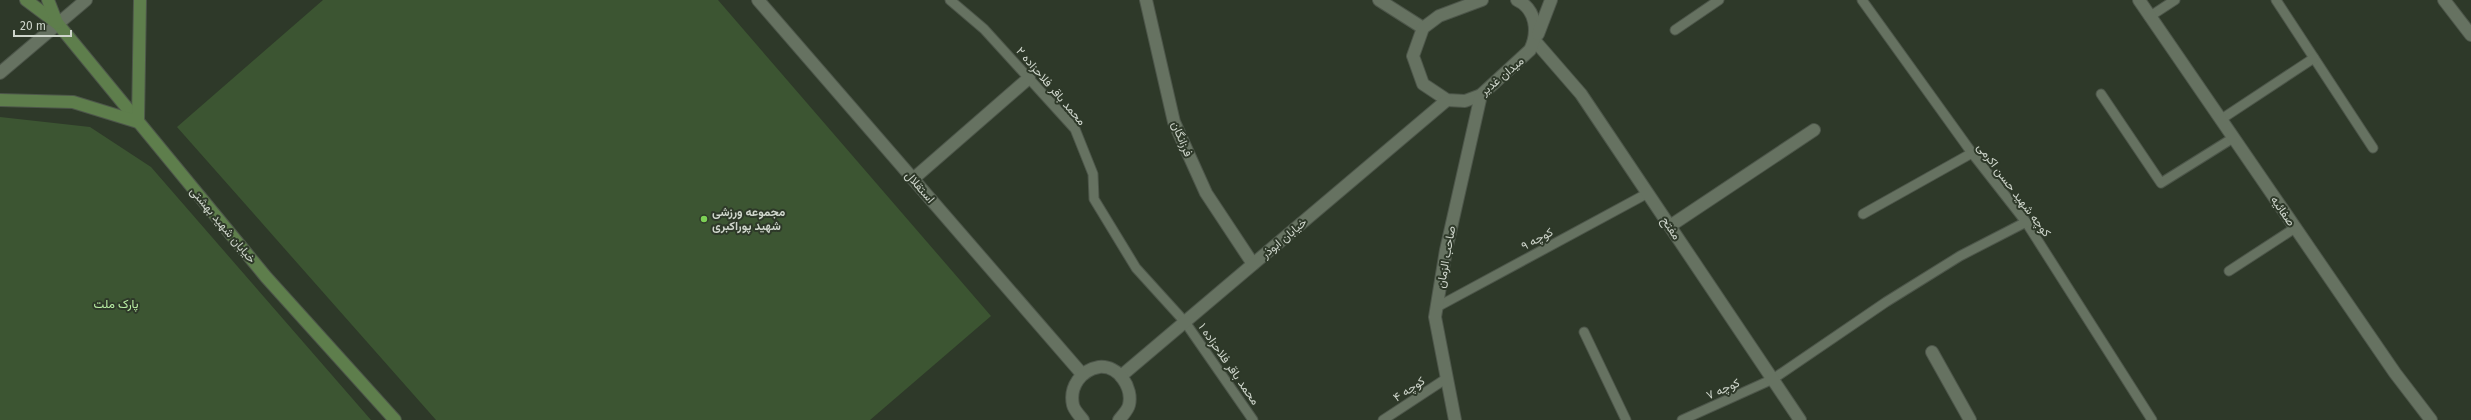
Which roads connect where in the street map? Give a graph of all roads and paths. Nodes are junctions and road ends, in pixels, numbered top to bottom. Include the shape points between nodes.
1 (26, 0) edge
2 (48, 0) edge
3 (86, 0) edge
4 (140, 0) edge
5 (758, 0) edge
6 (950, 0) edge
7 (1146, 0) edge
8 (1379, 0) edge
9 (1482, 0) edge
10 (1517, 0) edge
11 (1551, 0) edge
12 (1719, 0) edge
13 (1862, 0) edge
14 (2139, 0) edge
15 (2175, 0) edge
16 (2276, 0) edge
17 (2444, 0) edge
18 (2149, 17) junction
19 (58, 24) junction
20 (1423, 28) junction
21 (1675, 30) dead end
22 (2471, 35) edge
23 (1535, 41) junction
24 (2314, 58) junction
25 (0, 73) edge
26 (1029, 78) junction
27 (2101, 94) dead end
28 (1481, 95) junction
29 (0, 100) edge
30 (1447, 100) junction
31 (2220, 120) junction
32 (138, 122) junction
33 (1814, 130) dead end
34 (2233, 138) junction
35 (2372, 148) dead end
36 (1972, 153) junction
37 (913, 179) junction
38 (1648, 193) junction
39 (1863, 214) dead end
40 (2026, 222) junction
41 (1670, 226) junction
42 (2295, 228) junction
43 (1253, 264) junction
44 (2229, 272) dead end
45 (1437, 307) junction
46 (1185, 322) junction
47 (1584, 332) dead end
48 (1932, 352) dead end
49 (1082, 374) junction
50 (1121, 376) junction
51 (1447, 378) junction
52 (1773, 379) junction
53 (1079, 418) edge
54 (1121, 419) edge
55 (395, 420) edge
56 (1252, 420) edge
57 (1383, 420) edge
58 (1455, 420) edge
59 (1626, 420) edge
60 (1682, 420) edge
61 (1800, 420) edge
62 (1970, 420) edge
63 (2152, 420) edge
64 (2431, 420) edge

1 - 19 main road
2 - 19 main road
3 - 19 street
4 - 32 main road
5 - 37 street, استقلال
6 - 26 lane, محمد باقر فلاحزاده ۲ via 984,29
7 - 43 street, فرزانگان via 1174,122 1206,193
8 - 20 street
9 - 20 street via 1438,16
10 - 23 street via 1524,4 1535,21
11 - 23 street, میدان غدیر
12 - 21 lane
13 - 36 lane, کوچه شهید حسن اکرمی
14 - 18 street, صفائیه
15 - 18 lane
16 - 24 lane
17 - 22 street
18 - 31 street, صفائیه
19 - 25 street
19 - 32 main road, خیابان شهید بهشتی
20 - 30 street via 1413,56 1423,84
23 - 28 street, میدان غدیر via 1523,58
23 - 38 street, مفتح via 1581,94
24 - 31 lane
24 - 35 lane
26 - 37 street
26 - 46 lane, محمد باقر فلاحزاده ۲ via 1075,129 1093,174 1094,199 1136,268
27 - 34 lane via 2161,183
28 - 30 street, میدان غدیر via 1465,101
28 - 45 street, صاحب الزمان via 1446,250
29 - 32 main road via 73,102
30 - 43 street, خیابان ابوذر
31 - 34 street, صفائیه
32 - 55 main road, خیابان شهید بهشتی via 266,277
33 - 41 street
34 - 42 street, صفائیه
36 - 39 lane
36 - 40 lane, کوچه شهید حسن اکرمی
37 - 49 street, استقلال
38 - 41 street, مفتح
38 - 45 lane, کوچه ۹
40 - 52 lane, کوچه ۷ via 1960,256 1926,277
40 - 63 lane, کوچه شهید حسن اکرمی
41 - 52 street, مفتح
42 - 44 lane
42 - 64 street, صفائیه via 2395,373
43 - 46 street, خیابان ابوذر
45 - 51 street, صاحب الزمان via 1435,317
46 - 50 street, خیابان ابوذر
46 - 56 lane, محمد باقر فلاحزاده ۱
47 - 59 lane
48 - 62 street
49 - 50 street via 1101,367
49 - 53 street via 1073,388 1073,406
50 - 54 street via 1129,388 1129,406
51 - 57 lane, کوچه ۴
51 - 58 street, صاحب الزمان
52 - 60 lane, کوچه ۷
52 - 61 street, مفتح

